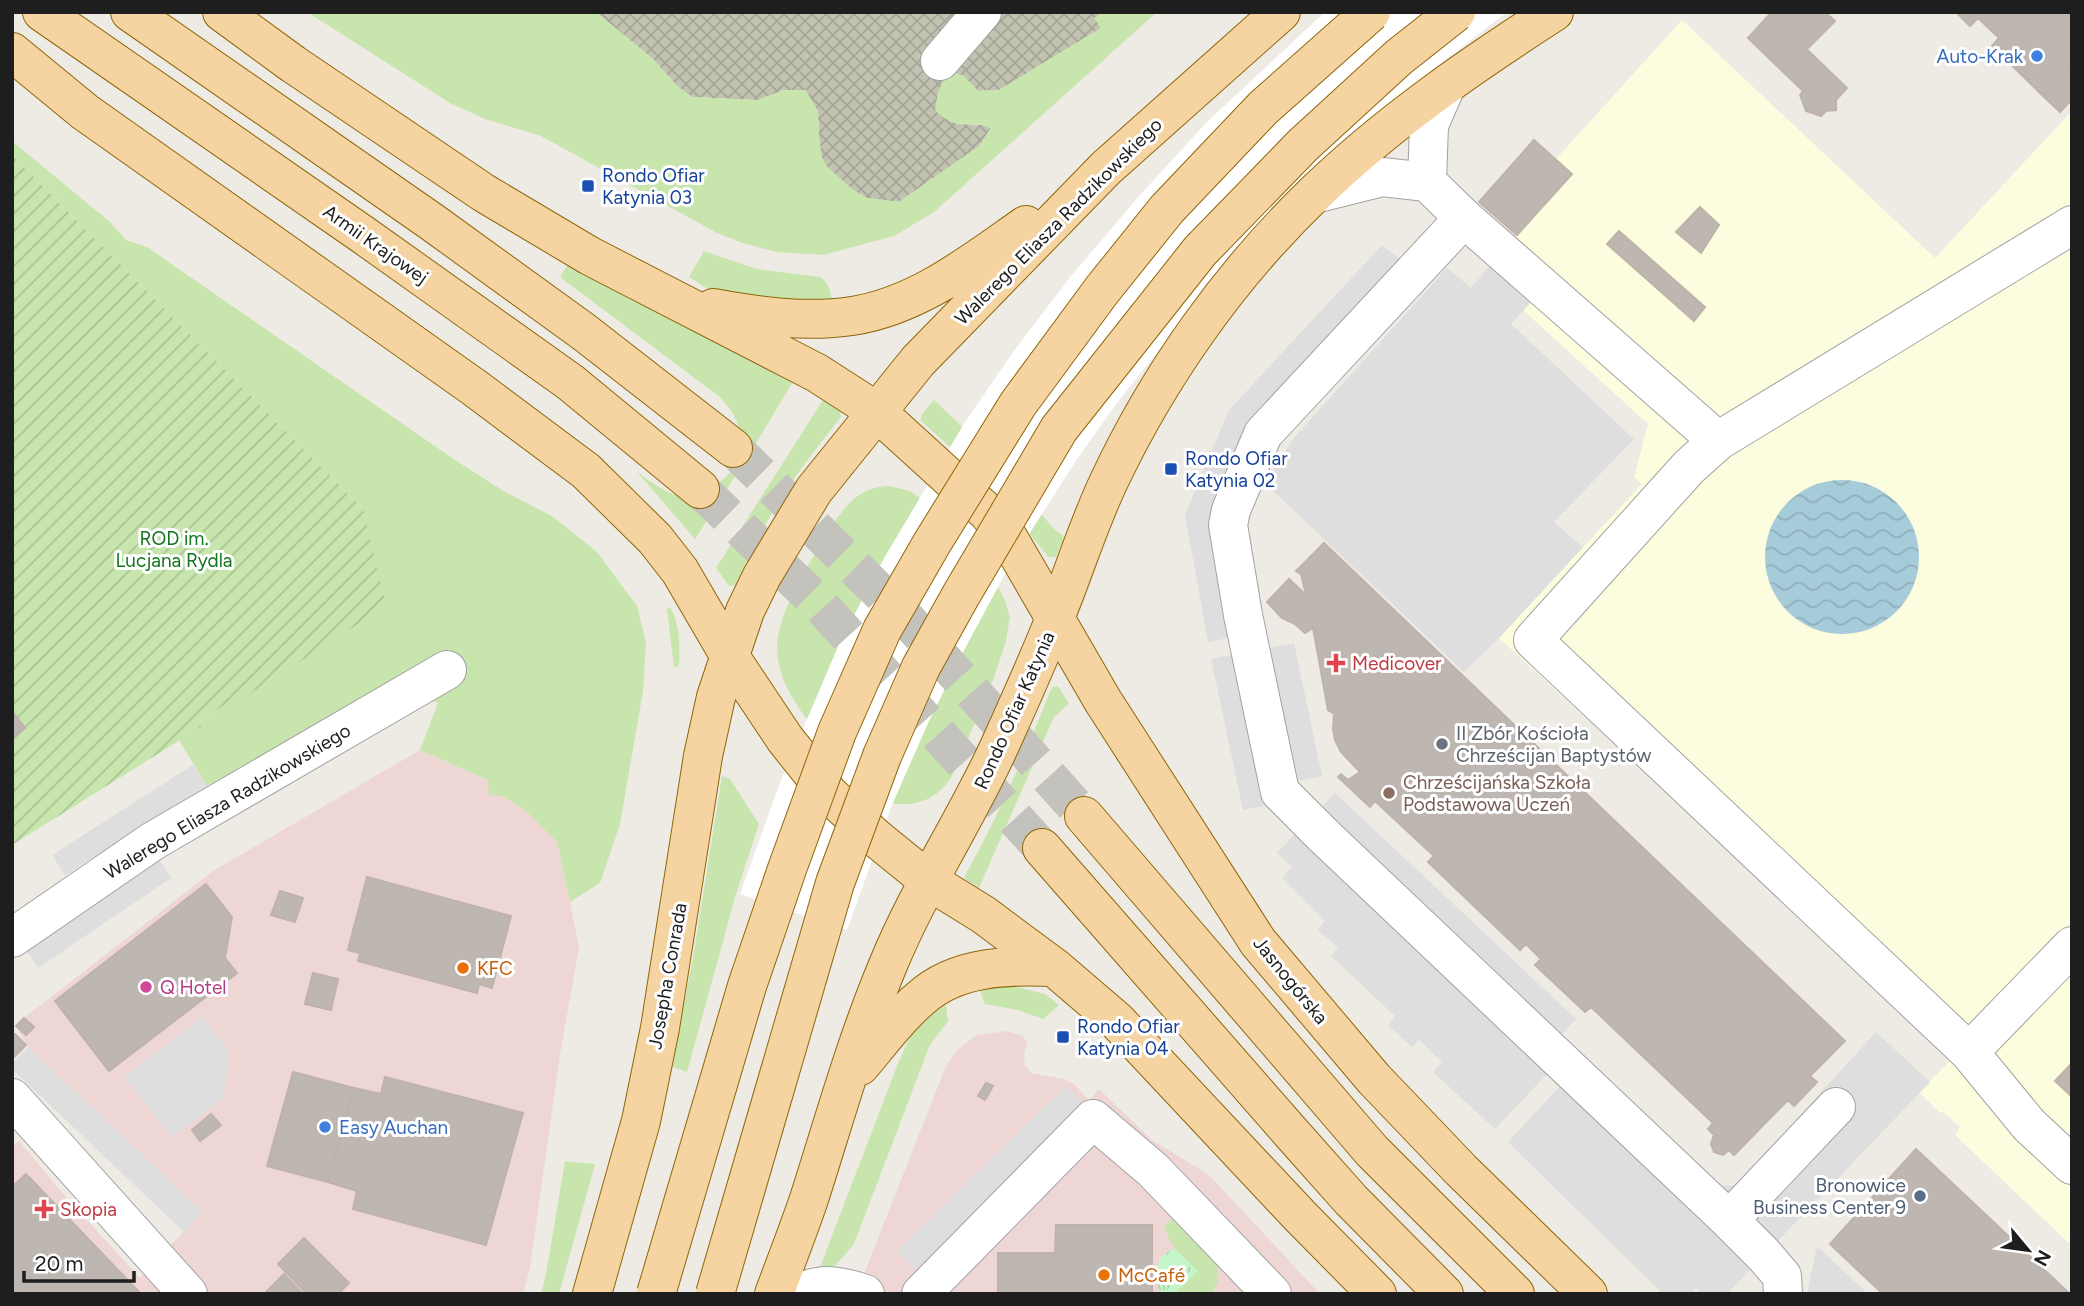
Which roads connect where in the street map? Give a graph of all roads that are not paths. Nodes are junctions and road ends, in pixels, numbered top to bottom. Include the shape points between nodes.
1 (43, 12) edge
2 (130, 12) edge
3 (222, 12) edge
4 (982, 12) edge
5 (1281, 12) edge
6 (1371, 12) edge
7 (1456, 12) edge
8 (1554, 12) edge
9 (12, 52) edge
10 (940, 61) dead end
11 (1446, 86) junction
12 (1106, 168) junction
13 (1427, 182) junction
14 (1314, 194) junction
15 (1464, 218) junction
16 (2072, 225) edge
17 (679, 303) junction
18 (876, 411) junction
19 (1718, 441) junction
20 (733, 448) tunnel mouth
21 (700, 489) tunnel mouth
22 (1055, 618) junction
23 (729, 655) junction
24 (447, 670) dead end
25 (1084, 816) tunnel mouth
26 (1042, 848) tunnel mouth
27 (929, 881) junction
28 (12, 938) edge
29 (2072, 946) edge
30 (1054, 967) junction
31 (1969, 1052) junction
32 (845, 1085) junction
33 (12, 1098) edge
34 (1836, 1107) dead end
35 (2072, 1164) edge
36 (1300, 1216) junction
37 (1729, 1220) junction
38 (1255, 1288) edge
39 (188, 1294) edge
40 (592, 1294) edge
41 (656, 1294) edge
42 (715, 1294) edge
43 (774, 1294) edge
44 (797, 1294) edge
45 (864, 1294) edge
46 (920, 1294) edge
47 (1356, 1294) edge
48 (1377, 1294) edge
49 (1444, 1294) edge
50 (1515, 1294) edge
51 (1588, 1294) edge
52 (1783, 1294) edge

1 - 21 main road, Armii Krajowej via 559,374
2 - 20 main road via 432,222
3 - 17 main road, Rondo Ofiar Katynia via 484,193
4 - 10 street
5 - 12 main road, Walerego Eliasza Radzikowskiego
6 - 41 main road, bridge via 1263,108 1167,209 1102,290 1018,404 882,630 837,732 755,960
7 - 42 main road, bridge via 1399,57 1304,145 1200,251 1059,429 961,595 921,667 881,755 835,883
8 - 11 main road
9 - 23 main road via 85,112 586,471 681,571
11 - 13 street via 1429,125
11 - 14 main road via 1394,124
12 - 17 main road via 965,268 883,308 820,318
12 - 18 main road, Walerego Eliasza Radzikowskiego via 918,361
13 - 14 street via 1381,177
13 - 15 street
14 - 22 main road via 1265,245 1182,352 1108,482
15 - 19 street
15 - 37 street via 1263,434 1231,510 1228,525 1241,602 1280,792
16 - 19 street
17 - 18 main road, Rondo Ofiar Katynia via 817,373
18 - 22 main road, Rondo Ofiar Katynia via 988,513 1009,539
18 - 23 main road via 814,490 762,576
19 - 31 street via 1689,467 1533,640
22 - 27 main road, Rondo Ofiar Katynia via 1000,745
22 - 51 main road, Jasnogórska via 1102,701 1258,942 1374,1079
23 - 27 main road via 828,793
23 - 40 main road, Josepha Conrada via 703,756 641,1121
24 - 28 street, Walerego Eliasza Radzikowskiego via 163,835
25 - 50 main road via 1373,1152
26 - 49 main road via 1294,1136
27 - 30 main road
27 - 32 main road via 887,967
29 - 31 street
30 - 32 main road via 998,967 951,978 921,997
30 - 36 main road via 1144,1049
31 - 35 street via 2029,1125
32 - 43 main road
33 - 39 street
34 - 37 street
36 - 47 street via 1335,1273
36 - 48 main road
37 - 52 street via 1782,1276
38 - 46 street via 1153,1170 1093,1119
44 - 45 street via 835,1285

